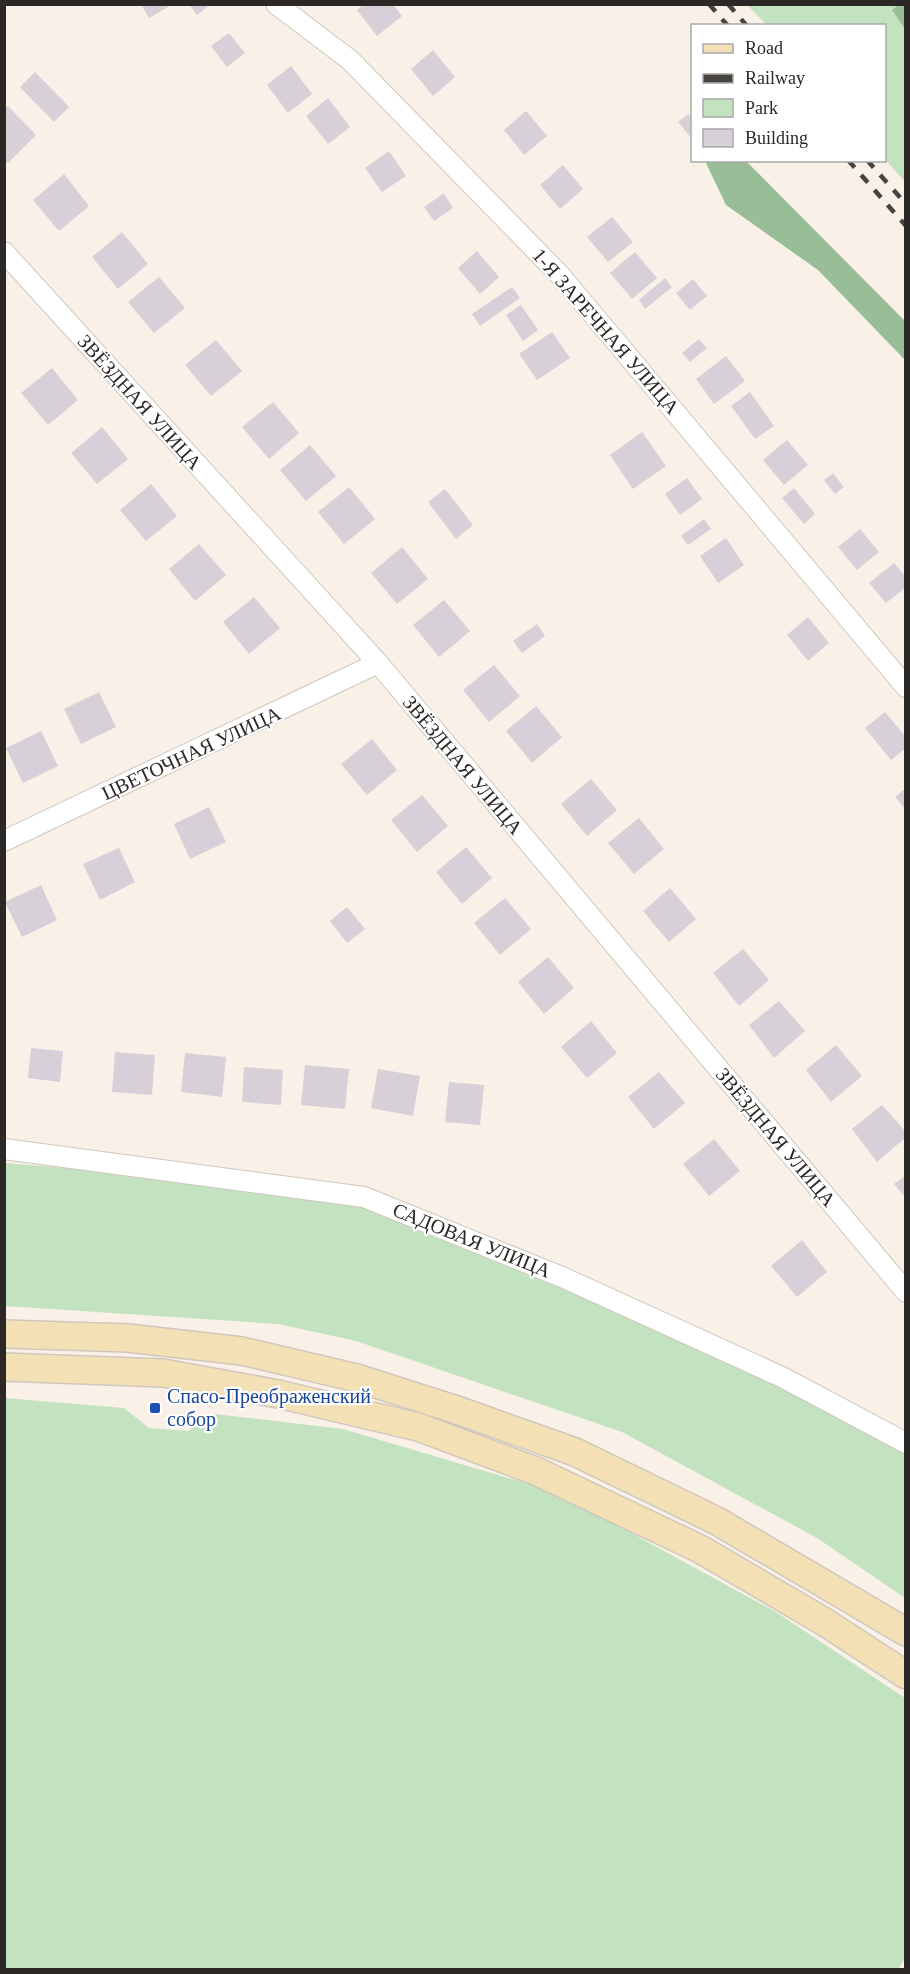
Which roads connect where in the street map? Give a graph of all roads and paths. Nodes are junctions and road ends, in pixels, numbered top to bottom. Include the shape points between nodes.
1 (276, 4) edge
2 (6, 258) edge
3 (378, 663) junction
4 (906, 687) edge
5 (4, 841) edge
6 (4, 1149) edge
7 (906, 1292) edge
8 (4, 1334) edge
9 (4, 1367) edge
10 (906, 1443) edge
11 (906, 1632) edge
12 (906, 1675) edge

1 - 4 street, 1-Я ЗАРЕЧНАЯ УЛИЦА via 350,60 559,274
2 - 3 street, ЗВЁЗДНАЯ УЛИЦА
3 - 5 street, ЦВЕТОЧНАЯ УЛИЦА
3 - 7 street, ЗВЁЗДНАЯ УЛИЦА
6 - 10 street, САДОВАЯ УЛИЦА via 364,1197 562,1277 782,1377
8 - 11 main road via 128,1338 242,1351 357,1378 454,1409 575,1452 717,1521
9 - 12 main road via 163,1373 418,1426 536,1471 700,1549

